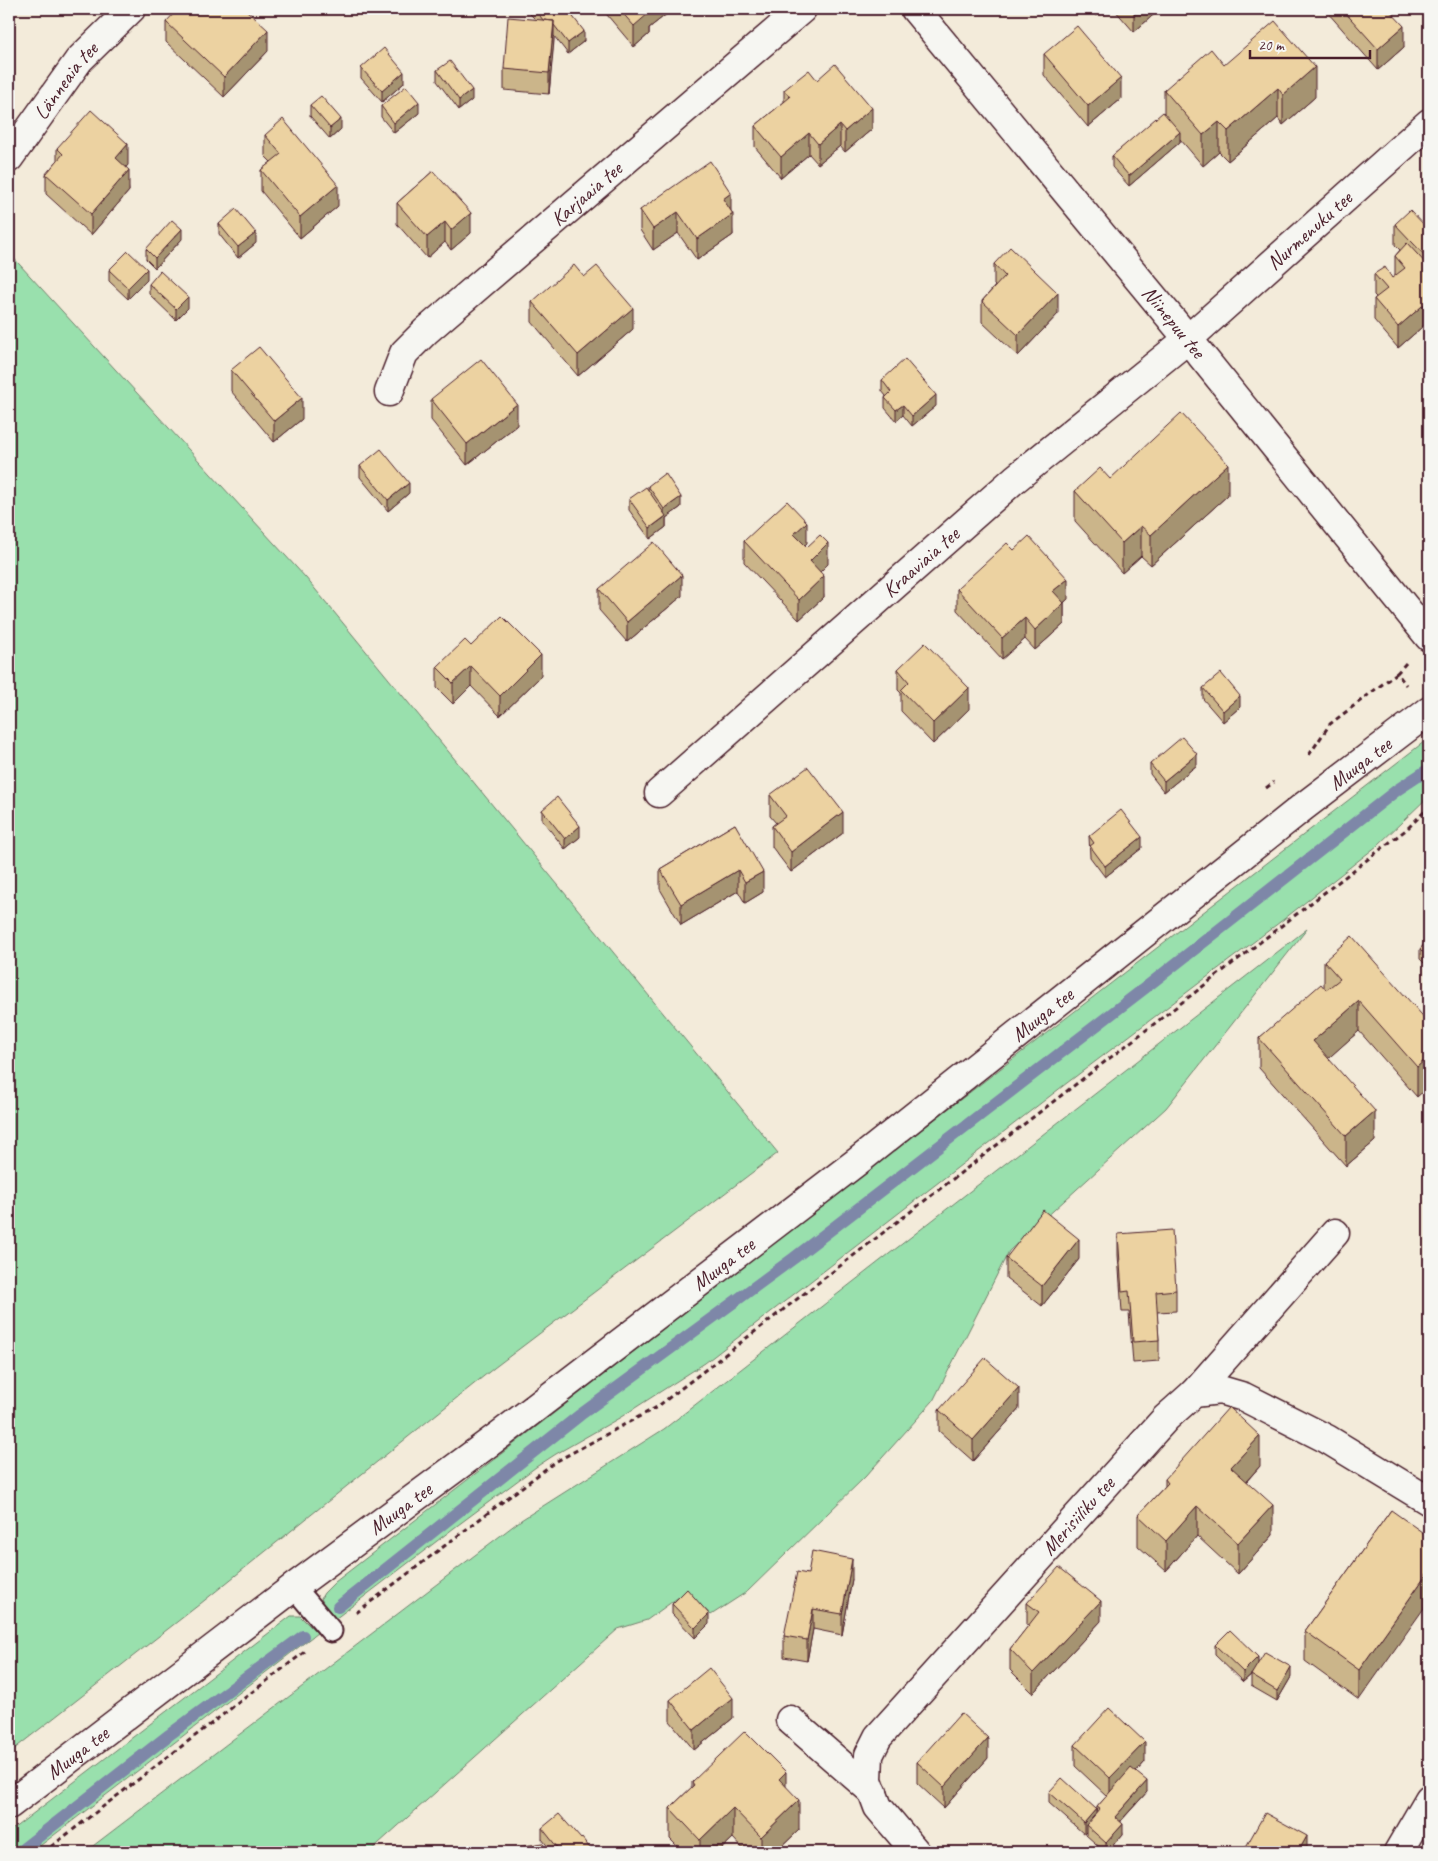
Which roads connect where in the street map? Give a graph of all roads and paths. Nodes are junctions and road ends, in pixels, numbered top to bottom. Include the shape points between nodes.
1 (131, 9) edge
2 (802, 9) edge
3 (915, 9) edge
4 (1429, 123) edge
5 (9, 158) edge
6 (1188, 339) junction
7 (389, 392) dead end
8 (1429, 637) edge
9 (1397, 673) dead end
10 (1429, 711) edge
11 (1303, 760) dead end
12 (1281, 777) dead end
13 (1266, 788) dead end
14 (659, 793) dead end
15 (1429, 807) edge
16 (1335, 1233) dead end
17 (1194, 1393) junction
18 (1429, 1501) edge
19 (294, 1587) junction
20 (332, 1631) junction
21 (790, 1720) dead end
22 (873, 1792) junction
23 (1429, 1799) edge
24 (9, 1805) edge
25 (44, 1852) edge
26 (916, 1852) edge
27 (1398, 1852) edge

1 - 5 street, Länneaia tee via 79,60
2 - 7 street, Karjaaia tee via 426,331 404,353
3 - 6 street, Niinepuu tee
4 - 6 street, Nurmenuku tee
6 - 8 street, Niinepuu tee
6 - 14 street, Kraaviaia tee via 1015,479
9 - 11 path via 1330,724 1311,754
10 - 19 street, Muuga tee via 1302,807 858,1161 505,1431
12 - 13 path
15 - 20 path via 1399,835 657,1407 555,1462
16 - 17 street, Merisiiliku tee
17 - 18 street via 1220,1390 1244,1397 1327,1440
17 - 22 street, Merisiiliku tee via 1166,1418 878,1737 869,1755 868,1780
19 - 20 lane
19 - 24 street, Muuga tee
20 - 25 path
21 - 22 street
22 - 26 street, Merisiiliku tee via 878,1807
23 - 27 street

